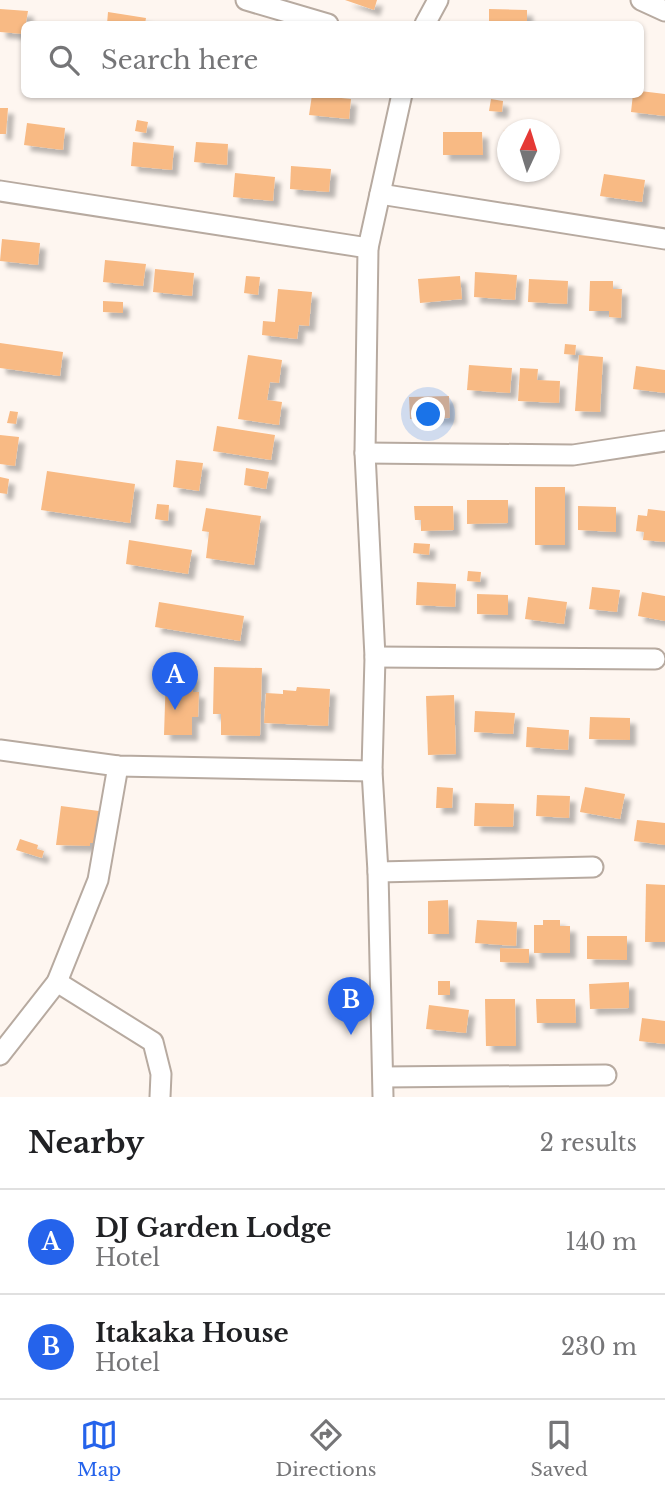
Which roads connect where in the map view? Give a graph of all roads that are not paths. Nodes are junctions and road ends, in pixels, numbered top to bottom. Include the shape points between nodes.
1 (246, 0) edge
2 (438, 0) edge
3 (641, 0) edge
4 (665, 11) edge
5 (317, 21) edge
6 (427, 21) edge
7 (401, 98) edge
8 (0, 191) edge
9 (380, 194) junction
10 (665, 239) edge
11 (368, 248) junction
12 (665, 441) edge
13 (365, 453) junction
14 (375, 657) junction
15 (655, 659) dead end
16 (0, 750) edge
17 (118, 766) junction
18 (372, 771) junction
19 (593, 867) dead end
20 (378, 872) junction
21 (57, 982) junction
22 (0, 1055) edge
23 (606, 1075) dead end
24 (383, 1077) junction
25 (160, 1097) edge
26 (383, 1097) edge

1 - 5 street
2 - 6 street
3 - 4 street
7 - 9 street
8 - 11 street
9 - 10 street
9 - 11 street
11 - 13 street
12 - 13 street via 573,455
13 - 14 street
14 - 15 street
14 - 18 street
16 - 17 street
17 - 18 street
17 - 21 street via 98,880
18 - 20 street
19 - 20 street
20 - 24 street
21 - 22 street
21 - 25 street via 153,1042 161,1074
23 - 24 street
24 - 26 street

